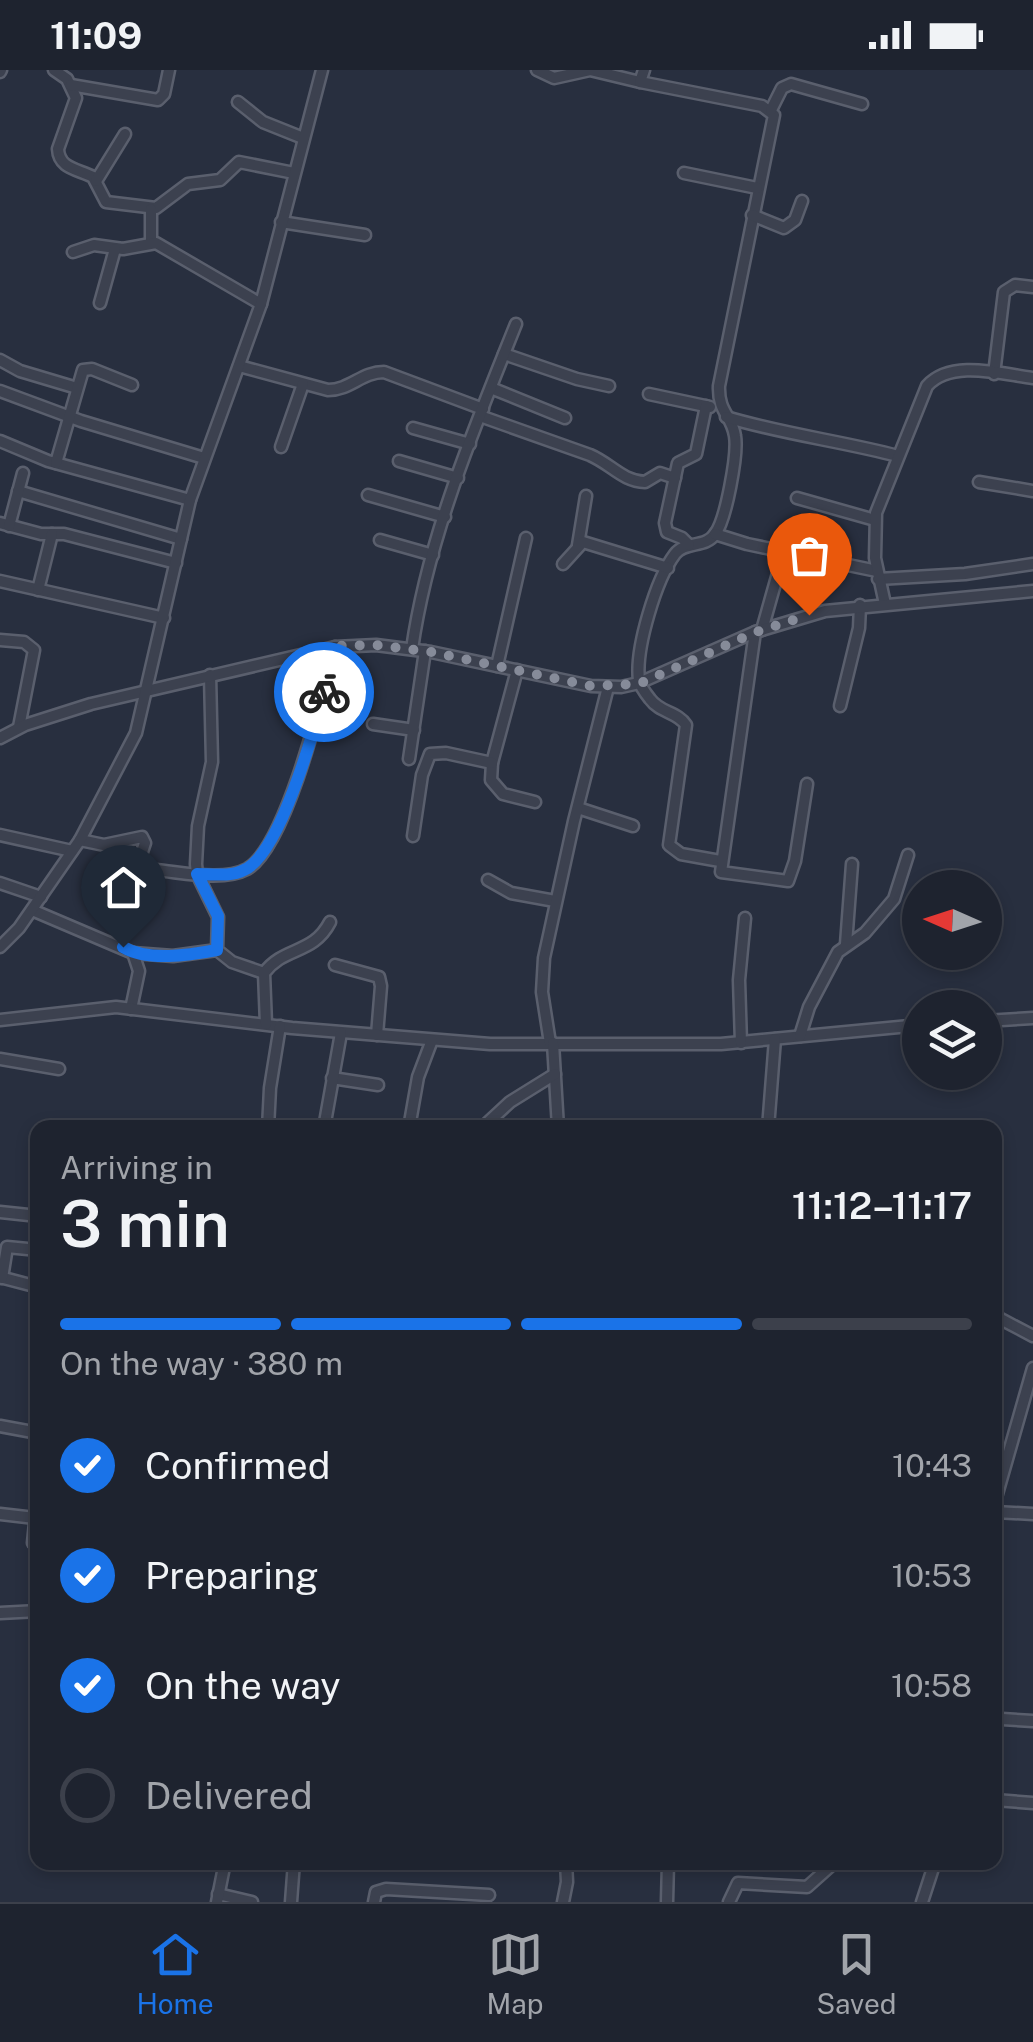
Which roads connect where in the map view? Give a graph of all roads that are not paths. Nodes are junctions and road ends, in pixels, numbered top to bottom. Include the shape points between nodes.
1 (54, 70) edge
2 (169, 70) edge
3 (322, 70) edge
4 (536, 70) edge
5 (642, 76) edge
6 (70, 85) junction
7 (238, 102) dead end
8 (862, 104) dead end
9 (772, 110) junction
10 (125, 134) dead end
11 (304, 138) junction
12 (294, 173) junction
13 (684, 173) dead end
14 (96, 180) junction
15 (758, 188) junction
16 (802, 201) dead end
17 (151, 209) junction
18 (752, 215) junction
19 (281, 222) junction
20 (365, 235) dead end
21 (151, 243) junction
22 (114, 248) junction
23 (73, 252) dead end
24 (1033, 286) edge
25 (100, 303) dead end
26 (261, 304) junction
27 (516, 324) dead end
28 (504, 354) junction
29 (0, 360) edge
30 (239, 366) junction
31 (994, 374) junction
32 (1033, 378) edge
33 (303, 384) junction
34 (132, 385) dead end
35 (609, 386) dead end
36 (77, 388) junction
37 (490, 388) junction
38 (0, 391) edge
39 (649, 394) dead end
40 (706, 406) junction
41 (481, 412) junction
42 (723, 413) junction
43 (69, 417) junction
44 (565, 418) dead end
45 (413, 428) dead end
46 (0, 442) edge
47 (470, 444) junction
48 (281, 446) dead end
49 (898, 456) junction
50 (204, 458) junction
51 (399, 461) dead end
52 (56, 464) junction
53 (23, 473) dead end
54 (458, 478) junction
55 (675, 478) junction
56 (980, 482) dead end
57 (18, 491) junction
58 (1033, 491) edge
59 (368, 494) dead end
60 (586, 496) dead end
61 (797, 498) dead end
62 (190, 500) junction
63 (445, 517) junction
64 (875, 520) junction
65 (5, 525) edge
66 (52, 534) junction
67 (715, 534) junction
68 (526, 538) dead end
69 (181, 539) junction
70 (380, 540) dead end
71 (578, 545) junction
72 (689, 545) junction
73 (784, 552) junction
74 (433, 555) junction
75 (176, 563) junction
76 (564, 564) dead end
77 (1033, 564) edge
78 (668, 568) junction
79 (878, 575) junction
80 (0, 581) edge
81 (38, 590) junction
82 (1033, 591) edge
83 (884, 604) junction
84 (860, 606) junction
85 (164, 618) junction
86 (758, 631) junction
87 (0, 640) edge
88 (335, 646) junction
89 (412, 649) junction
90 (425, 651) junction
91 (497, 666) junction
92 (517, 670) junction
93 (210, 675) junction
94 (639, 684) junction
95 (608, 687) junction
96 (147, 690) junction
97 (840, 706) dead end
98 (373, 724) dead end
99 (20, 728) junction
100 (414, 730) junction
101 (0, 738) edge
102 (409, 759) dead end
103 (492, 763) junction
104 (807, 784) dead end
105 (535, 802) dead end
106 (578, 808) junction
107 (633, 826) dead end
108 (0, 835) edge
109 (413, 836) dead end
110 (80, 840) junction
111 (72, 851) junction
112 (908, 855) dead end
113 (720, 861) junction
114 (852, 864) dead end
115 (197, 874) junction
116 (488, 880) dead end
117 (0, 883) edge
118 (42, 897) junction
119 (555, 901) junction
120 (32, 910) junction
121 (744, 918) dead end
122 (330, 922) dead end
123 (0, 930) edge
124 (12, 935) junction
125 (846, 944) junction
126 (0, 947) edge
127 (217, 950) junction
128 (132, 953) junction
129 (335, 965) dead end
130 (264, 972) junction
131 (131, 1009) junction
132 (1033, 1018) edge
133 (0, 1020) edge
134 (1002, 1020) edge
135 (266, 1024) junction
136 (280, 1026) junction
137 (902, 1028) edge
138 (341, 1033) junction
139 (377, 1035) junction
140 (800, 1036) junction
141 (775, 1039) junction
142 (432, 1040) junction
143 (551, 1043) junction
144 (740, 1043) junction
145 (0, 1059) edge
146 (58, 1069) dead end
147 (555, 1074) junction
148 (332, 1078) junction
149 (378, 1085) dead end
150 (269, 1120) edge
151 (325, 1120) edge
152 (410, 1120) edge
153 (491, 1120) edge
154 (558, 1120) edge
155 (769, 1120) edge
156 (0, 1212) edge
157 (30, 1215) edge
158 (30, 1249) edge
159 (1, 1278) edge
160 (30, 1284) edge
161 (1002, 1320) edge
162 (1033, 1336) edge
163 (1033, 1371) edge
164 (0, 1426) edge
165 (30, 1432) edge
166 (1002, 1477) edge
167 (1002, 1512) edge
168 (0, 1514) edge
169 (1033, 1514) edge
170 (30, 1517) edge
171 (30, 1611) edge
172 (0, 1612) edge
173 (1002, 1719) dead end
174 (1033, 1721) edge
175 (1002, 1801) edge
176 (1033, 1803) edge
177 (223, 1870) edge
178 (294, 1870) edge
179 (566, 1870) edge
180 (668, 1870) edge
181 (827, 1870) edge
182 (932, 1870) edge
183 (489, 1895) dead end
184 (218, 1898) edge
185 (252, 1902) edge
186 (292, 1902) edge
187 (374, 1902) edge
188 (564, 1902) edge
189 (668, 1902) edge
190 (729, 1902) edge
191 (922, 1902) edge

1 - 6 street
2 - 6 street via 158,100
3 - 11 street
4 - 5 street via 554,78 590,70
5 - 9 street
6 - 14 street via 76,103 59,157
7 - 11 street via 273,127
8 - 9 street via 791,84
9 - 15 street
10 - 14 street
11 - 12 street
12 - 17 street via 239,162 220,180 188,184
12 - 19 street
13 - 15 street
14 - 17 street via 106,202
15 - 18 street
16 - 18 street via 796,220 784,228
17 - 21 street
18 - 42 street via 718,386
19 - 20 street
19 - 26 street
21 - 22 street
21 - 26 street
22 - 23 street
22 - 25 street
24 - 31 street via 1004,292
26 - 30 street
27 - 28 street
28 - 35 street
28 - 37 street
29 - 36 street
30 - 33 street
30 - 50 street
31 - 32 street
31 - 49 street via 955,371 932,380
33 - 41 street via 338,390 384,372
33 - 48 street
34 - 36 street via 87,368
36 - 43 street
37 - 41 street
37 - 44 street
38 - 43 street
39 - 40 street
40 - 42 street
40 - 55 street via 696,454 679,460
41 - 47 street
41 - 55 street via 602,460 622,478
42 - 49 street via 769,430
42 - 67 street via 736,444
43 - 50 street
43 - 52 street
45 - 47 street
46 - 52 street
47 - 54 street
49 - 64 street
50 - 62 street
51 - 54 street
52 - 62 street
53 - 57 street
54 - 63 street
55 - 72 street via 664,527
56 - 58 street
57 - 65 street
57 - 69 street
59 - 63 street
60 - 71 street
61 - 64 street
62 - 69 street
63 - 74 street
64 - 79 street
65 - 66 street
66 - 75 street
66 - 81 street
67 - 72 street
67 - 73 street
68 - 91 street
69 - 75 street
70 - 74 street
71 - 76 street
71 - 78 street via 591,542
72 - 78 street
73 - 79 street
73 - 86 street
74 - 89 street
75 - 85 street
77 - 79 street via 965,574
78 - 94 street via 646,630
79 - 83 street
80 - 81 street
81 - 85 street
82 - 83 street
83 - 84 street
84 - 86 street
84 - 97 street
85 - 96 street
86 - 94 street
86 - 113 street
87 - 99 street via 34,650
88 - 89 street
88 - 93 street
88 - 115 street via 270,844 246,870
89 - 90 street
90 - 91 street
90 - 100 street
91 - 92 street
92 - 95 street
92 - 103 street
93 - 96 street
93 - 115 street via 212,751
94 - 95 street
94 - 113 street via 657,708 686,725 668,845 680,854
95 - 106 street
96 - 99 street
96 - 110 street via 136,733
98 - 100 street
99 - 101 street
100 - 102 street
103 - 105 street via 495,788
103 - 109 street via 430,754
104 - 113 street via 788,881 724,873
106 - 107 street
106 - 119 street
108 - 111 street
110 - 111 street
110 - 115 street via 104,845 142,837 139,861 146,868
111 - 118 street
112 - 125 street via 894,899 865,934
114 - 125 street
115 - 127 street via 218,916
116 - 119 street via 511,893
117 - 118 street
118 - 120 street
119 - 143 street via 542,975
120 - 124 street
120 - 128 street
121 - 144 street
122 - 130 street via 313,944
123 - 124 street
124 - 126 street
125 - 140 street
127 - 128 street
127 - 130 street
128 - 131 street via 139,971
129 - 139 street via 379,977
130 - 135 street
131 - 133 street
131 - 135 street
132 - 134 street
135 - 136 street
136 - 138 street
136 - 150 street
137 - 140 street
138 - 139 street
138 - 148 street
139 - 142 street
140 - 141 street
141 - 144 street
141 - 155 street
142 - 143 street
142 - 152 street
143 - 144 street
143 - 147 street
145 - 146 street
147 - 153 street
147 - 154 street
148 - 149 street
148 - 151 street
156 - 157 street
158 - 159 street via 7,1247
159 - 160 street
161 - 162 street
163 - 166 street
164 - 165 street
167 - 169 street
168 - 170 street
171 - 172 street
173 - 174 street
175 - 176 street
177 - 184 street
178 - 186 street
179 - 188 street
180 - 189 street
181 - 190 street via 807,1887 738,1883
182 - 191 street
183 - 187 street via 386,1889 376,1892
184 - 185 street

